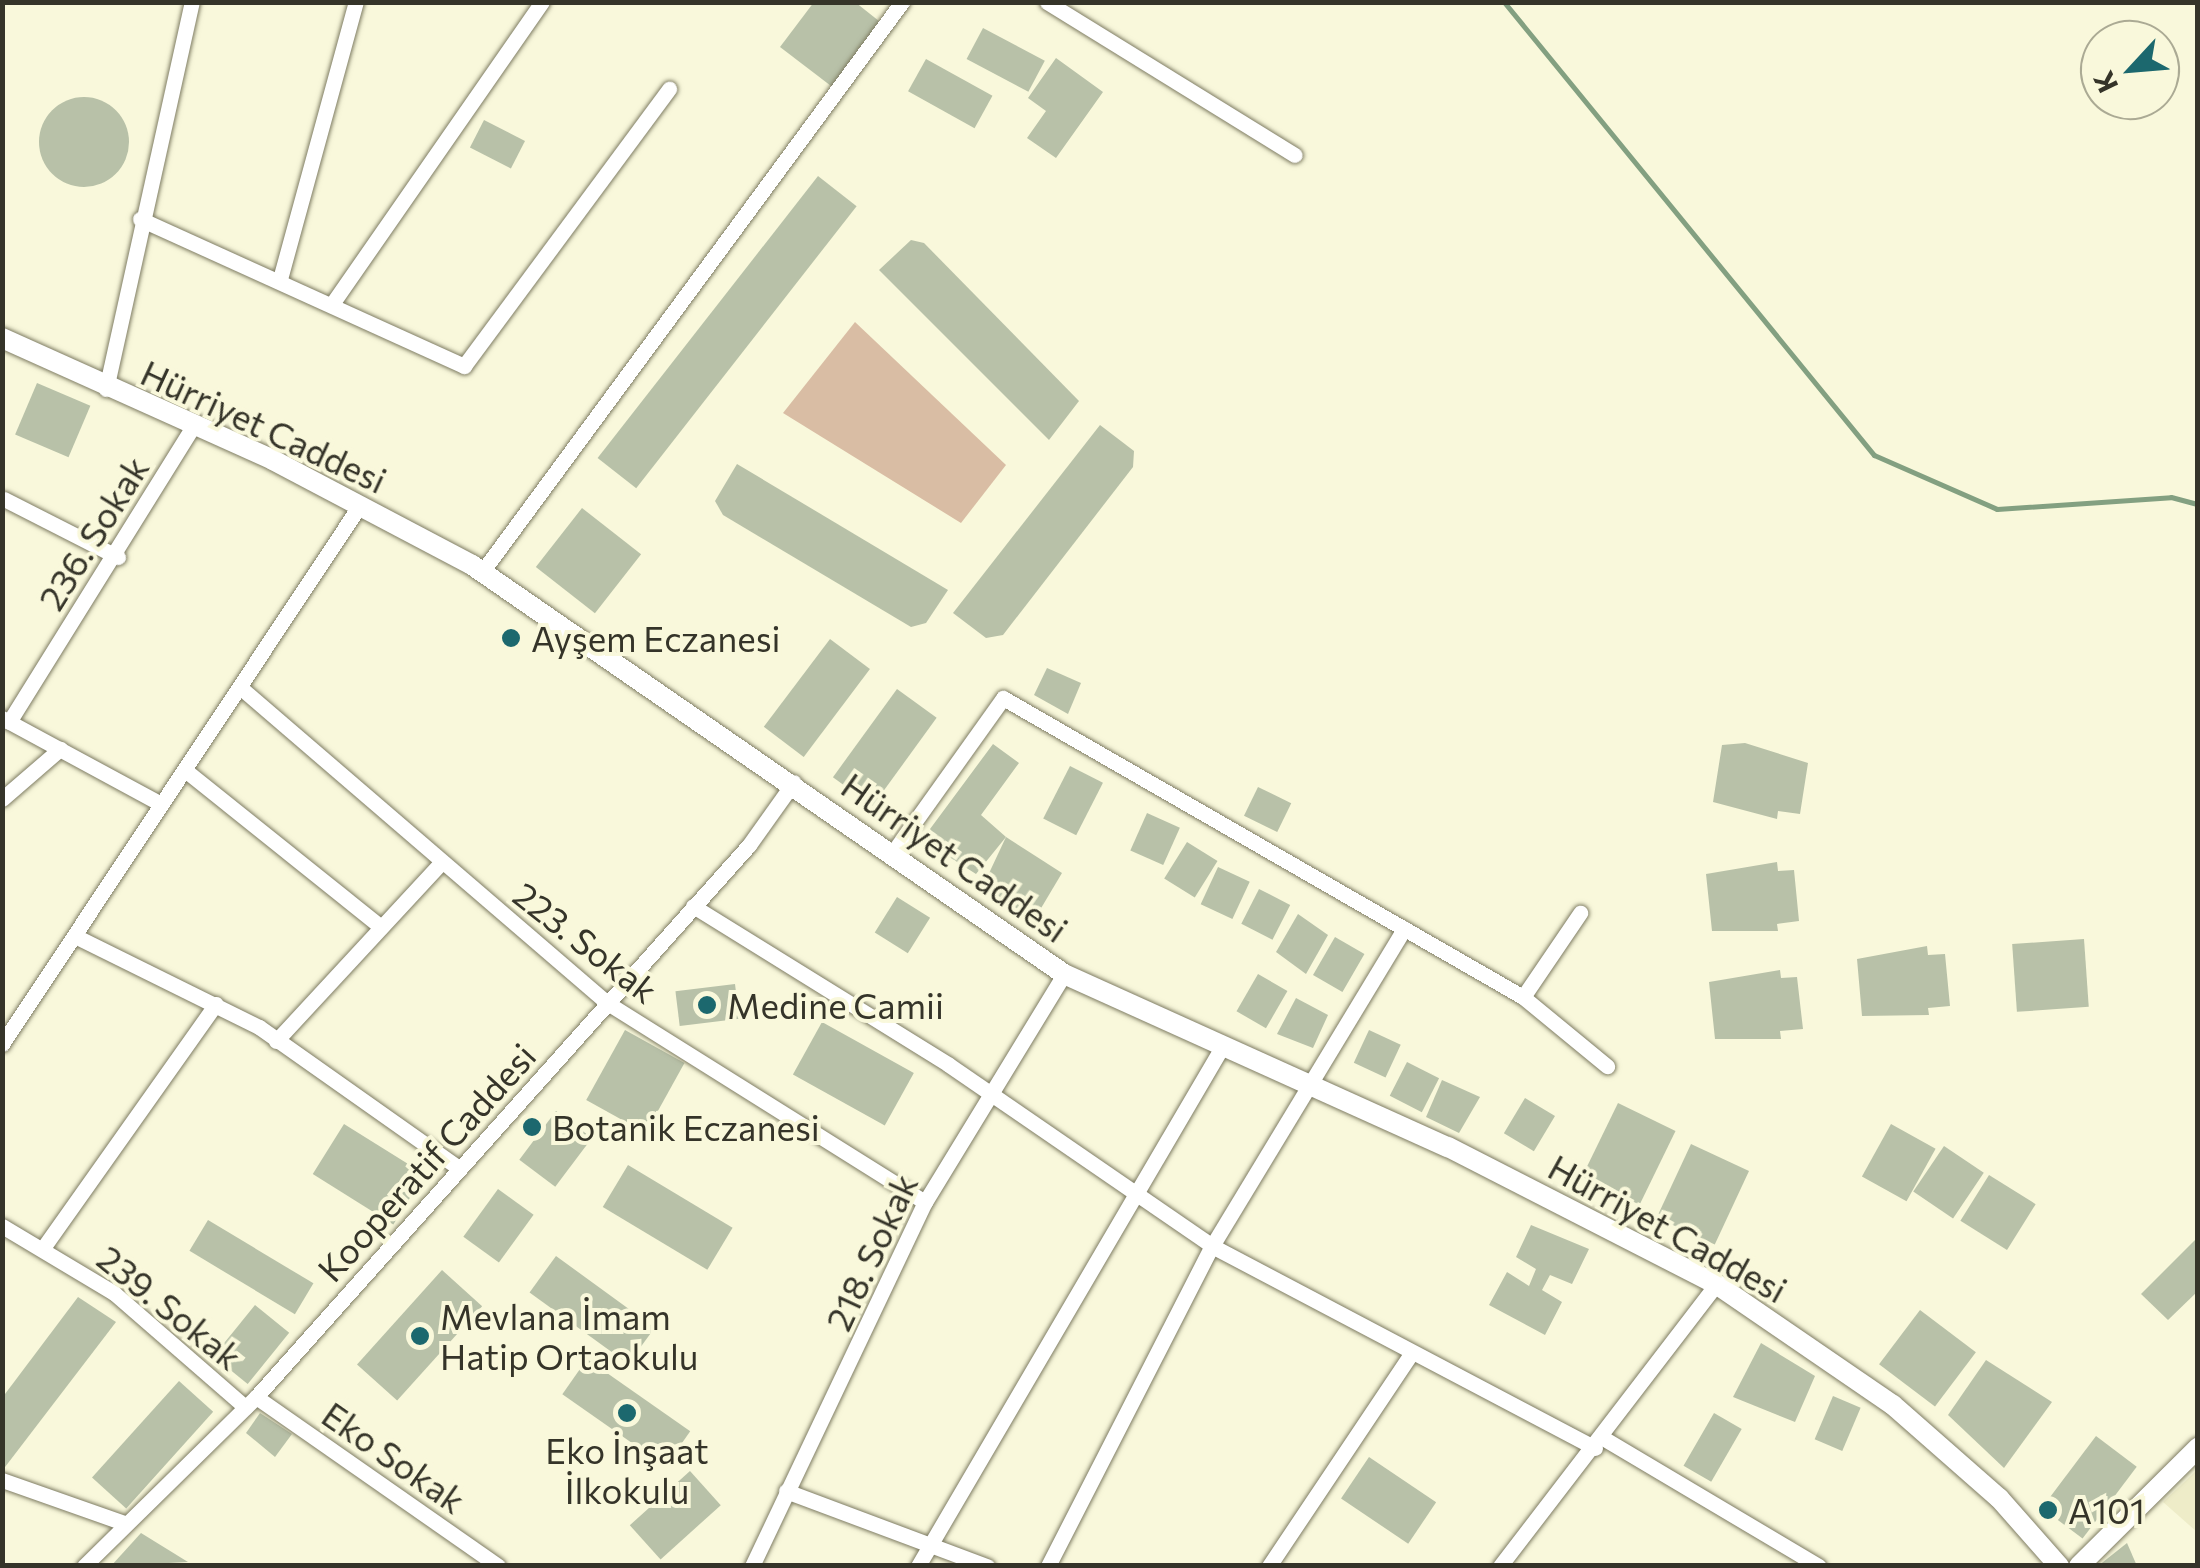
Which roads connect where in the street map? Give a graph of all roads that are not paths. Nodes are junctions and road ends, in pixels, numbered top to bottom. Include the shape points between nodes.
1 (192, 2) edge
2 (356, 2) edge
3 (542, 2) edge
4 (902, 2) edge
5 (1047, 2) edge
6 (669, 90) dead end
7 (1295, 155) dead end
8 (140, 219) junction
9 (280, 279) junction
10 (332, 304) junction
11 (2, 338) edge
12 (106, 389) junction
13 (194, 426) junction
14 (4, 499) edge
15 (360, 505) junction
16 (118, 556) junction
17 (482, 572) junction
18 (241, 688) junction
19 (6, 720) edge
20 (60, 749) junction
21 (185, 770) junction
22 (794, 782) junction
23 (2, 800) edge
24 (161, 804) junction
25 (890, 855) junction
26 (440, 864) junction
27 (693, 906) junction
28 (1580, 913) dead end
29 (382, 927) junction
30 (1404, 928) junction
31 (75, 936) junction
32 (1064, 974) junction
33 (1523, 998) junction
34 (216, 1004) junction
35 (609, 1004) junction
36 (276, 1041) junction
37 (2, 1044) edge
38 (1222, 1047) junction
39 (1607, 1066) dead end
40 (1311, 1088) junction
41 (988, 1092) junction
42 (460, 1169) junction
43 (1134, 1194) junction
44 (925, 1202) junction
45 (2, 1226) edge
46 (1212, 1246) junction
47 (43, 1248) junction
48 (1716, 1284) junction
49 (1412, 1352) junction
50 (251, 1402) junction
51 (1599, 1443) junction
52 (2198, 1448) edge
53 (2, 1480) edge
54 (786, 1491) junction
55 (124, 1523) junction
56 (930, 1543) junction
57 (84, 1566) edge
58 (498, 1566) edge
59 (752, 1566) edge
60 (918, 1566) edge
61 (988, 1566) edge
62 (1048, 1566) edge
63 (1268, 1566) edge
64 (1500, 1566) edge
65 (1819, 1566) edge
66 (2059, 1566) edge
67 (2079, 1566) edge

1 - 8 street
2 - 9 street
3 - 10 street
4 - 17 street
5 - 7 street
6 - 10 street via 464,366
8 - 9 street
8 - 12 street
9 - 10 street
11 - 12 street, Hürriyet Caddesi
12 - 13 street, Hürriyet Caddesi
13 - 15 street, Hürriyet Caddesi
13 - 16 street, 236. Sokak
14 - 16 street
15 - 17 street, Hürriyet Caddesi
15 - 18 street
16 - 19 street, 236. Sokak
17 - 22 street, Hürriyet Caddesi
18 - 21 street
18 - 26 street, 223. Sokak
19 - 20 street
20 - 23 street
20 - 24 street
21 - 24 street
21 - 29 street
22 - 25 street, Hürriyet Caddesi
22 - 27 street, Kooperatif Caddesi
24 - 31 street
25 - 30 street via 1003,698
25 - 32 street, Hürriyet Caddesi
26 - 29 street
26 - 35 street, 223. Sokak
27 - 35 street, Kooperatif Caddesi
27 - 41 street
28 - 33 street
29 - 36 street
30 - 33 street
30 - 40 street
31 - 34 street
31 - 37 street
32 - 38 street, Hürriyet Caddesi
32 - 41 street, 218. Sokak
33 - 39 street
34 - 36 street
34 - 47 street
35 - 42 street, Kooperatif Caddesi
35 - 44 street, 223. Sokak
36 - 42 street
38 - 40 street, Hürriyet Caddesi
38 - 43 street
40 - 46 street
40 - 48 street, Hürriyet Caddesi
41 - 43 street
41 - 44 street, 218. Sokak
42 - 50 street, Kooperatif Caddesi
43 - 46 street
43 - 56 street
44 - 54 street, 218. Sokak
45 - 47 street, 239. Sokak
46 - 49 street
46 - 62 street
47 - 50 street, 239. Sokak via 114,1293
48 - 51 street
48 - 66 street, Hürriyet Caddesi via 1893,1405 2000,1498
49 - 51 street
49 - 63 street
50 - 55 street, Kooperatif Caddesi
50 - 58 street, Eko Sokak
51 - 64 street
51 - 65 street
52 - 67 street
53 - 55 street
54 - 56 street
54 - 59 street, 218. Sokak
55 - 57 street, Kooperatif Caddesi
56 - 60 street
56 - 61 street

